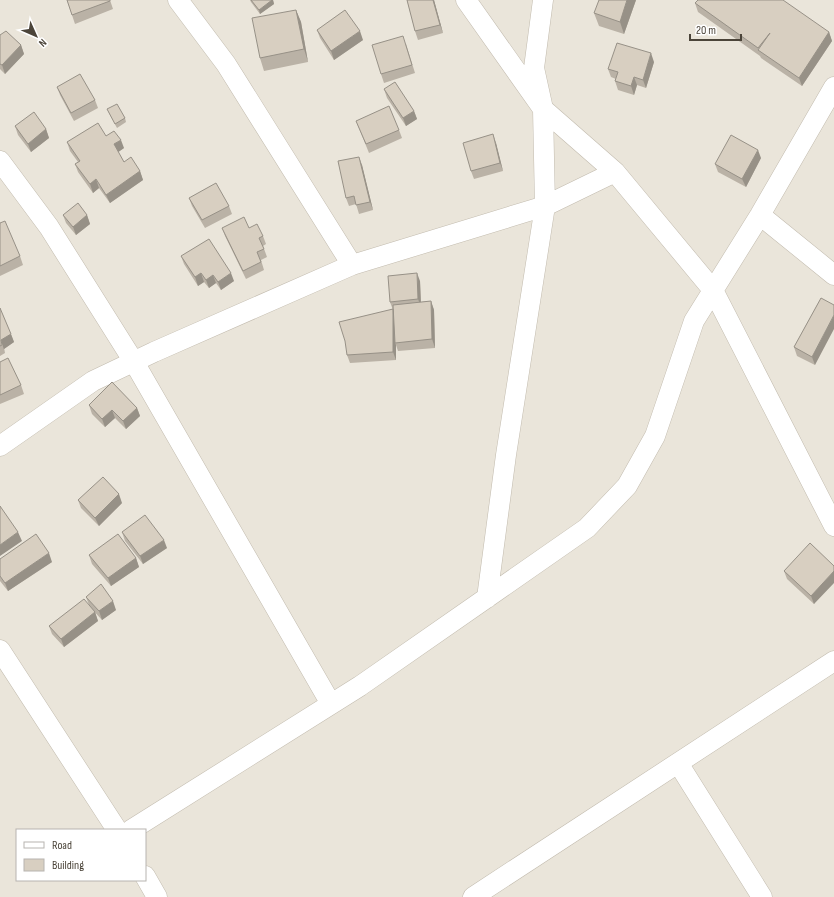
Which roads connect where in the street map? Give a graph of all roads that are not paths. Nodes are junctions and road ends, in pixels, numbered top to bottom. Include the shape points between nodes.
1 (178, 0) edge
2 (466, 0) edge
3 (543, 0) edge
4 (834, 87) edge
5 (544, 109) junction
6 (0, 162) edge
7 (614, 172) junction
8 (545, 206) junction
9 (760, 215) junction
10 (352, 265) junction
11 (834, 275) edge
12 (713, 290) junction
13 (134, 362) junction
14 (0, 446) edge
15 (834, 526) edge
16 (487, 598) junction
17 (0, 650) edge
18 (834, 661) edge
19 (331, 704) junction
20 (678, 763) junction
21 (116, 829) edge
22 (133, 829) edge
23 (146, 878) edge
24 (157, 897) edge
25 (473, 897) edge
26 (762, 897) edge

1 - 10 street via 226,64
2 - 5 street
3 - 5 street via 534,68
4 - 9 street
5 - 7 street
5 - 8 street
6 - 13 street via 49,227
7 - 8 street
7 - 12 street
8 - 10 street
8 - 16 street via 506,455
9 - 11 street
9 - 12 street
10 - 13 street
12 - 15 street
12 - 16 street via 694,321 655,436 627,486 588,528
13 - 14 street via 94,381
13 - 19 street
16 - 19 street
17 - 21 street
18 - 20 street
19 - 22 street
20 - 25 street
20 - 26 street
23 - 24 street

